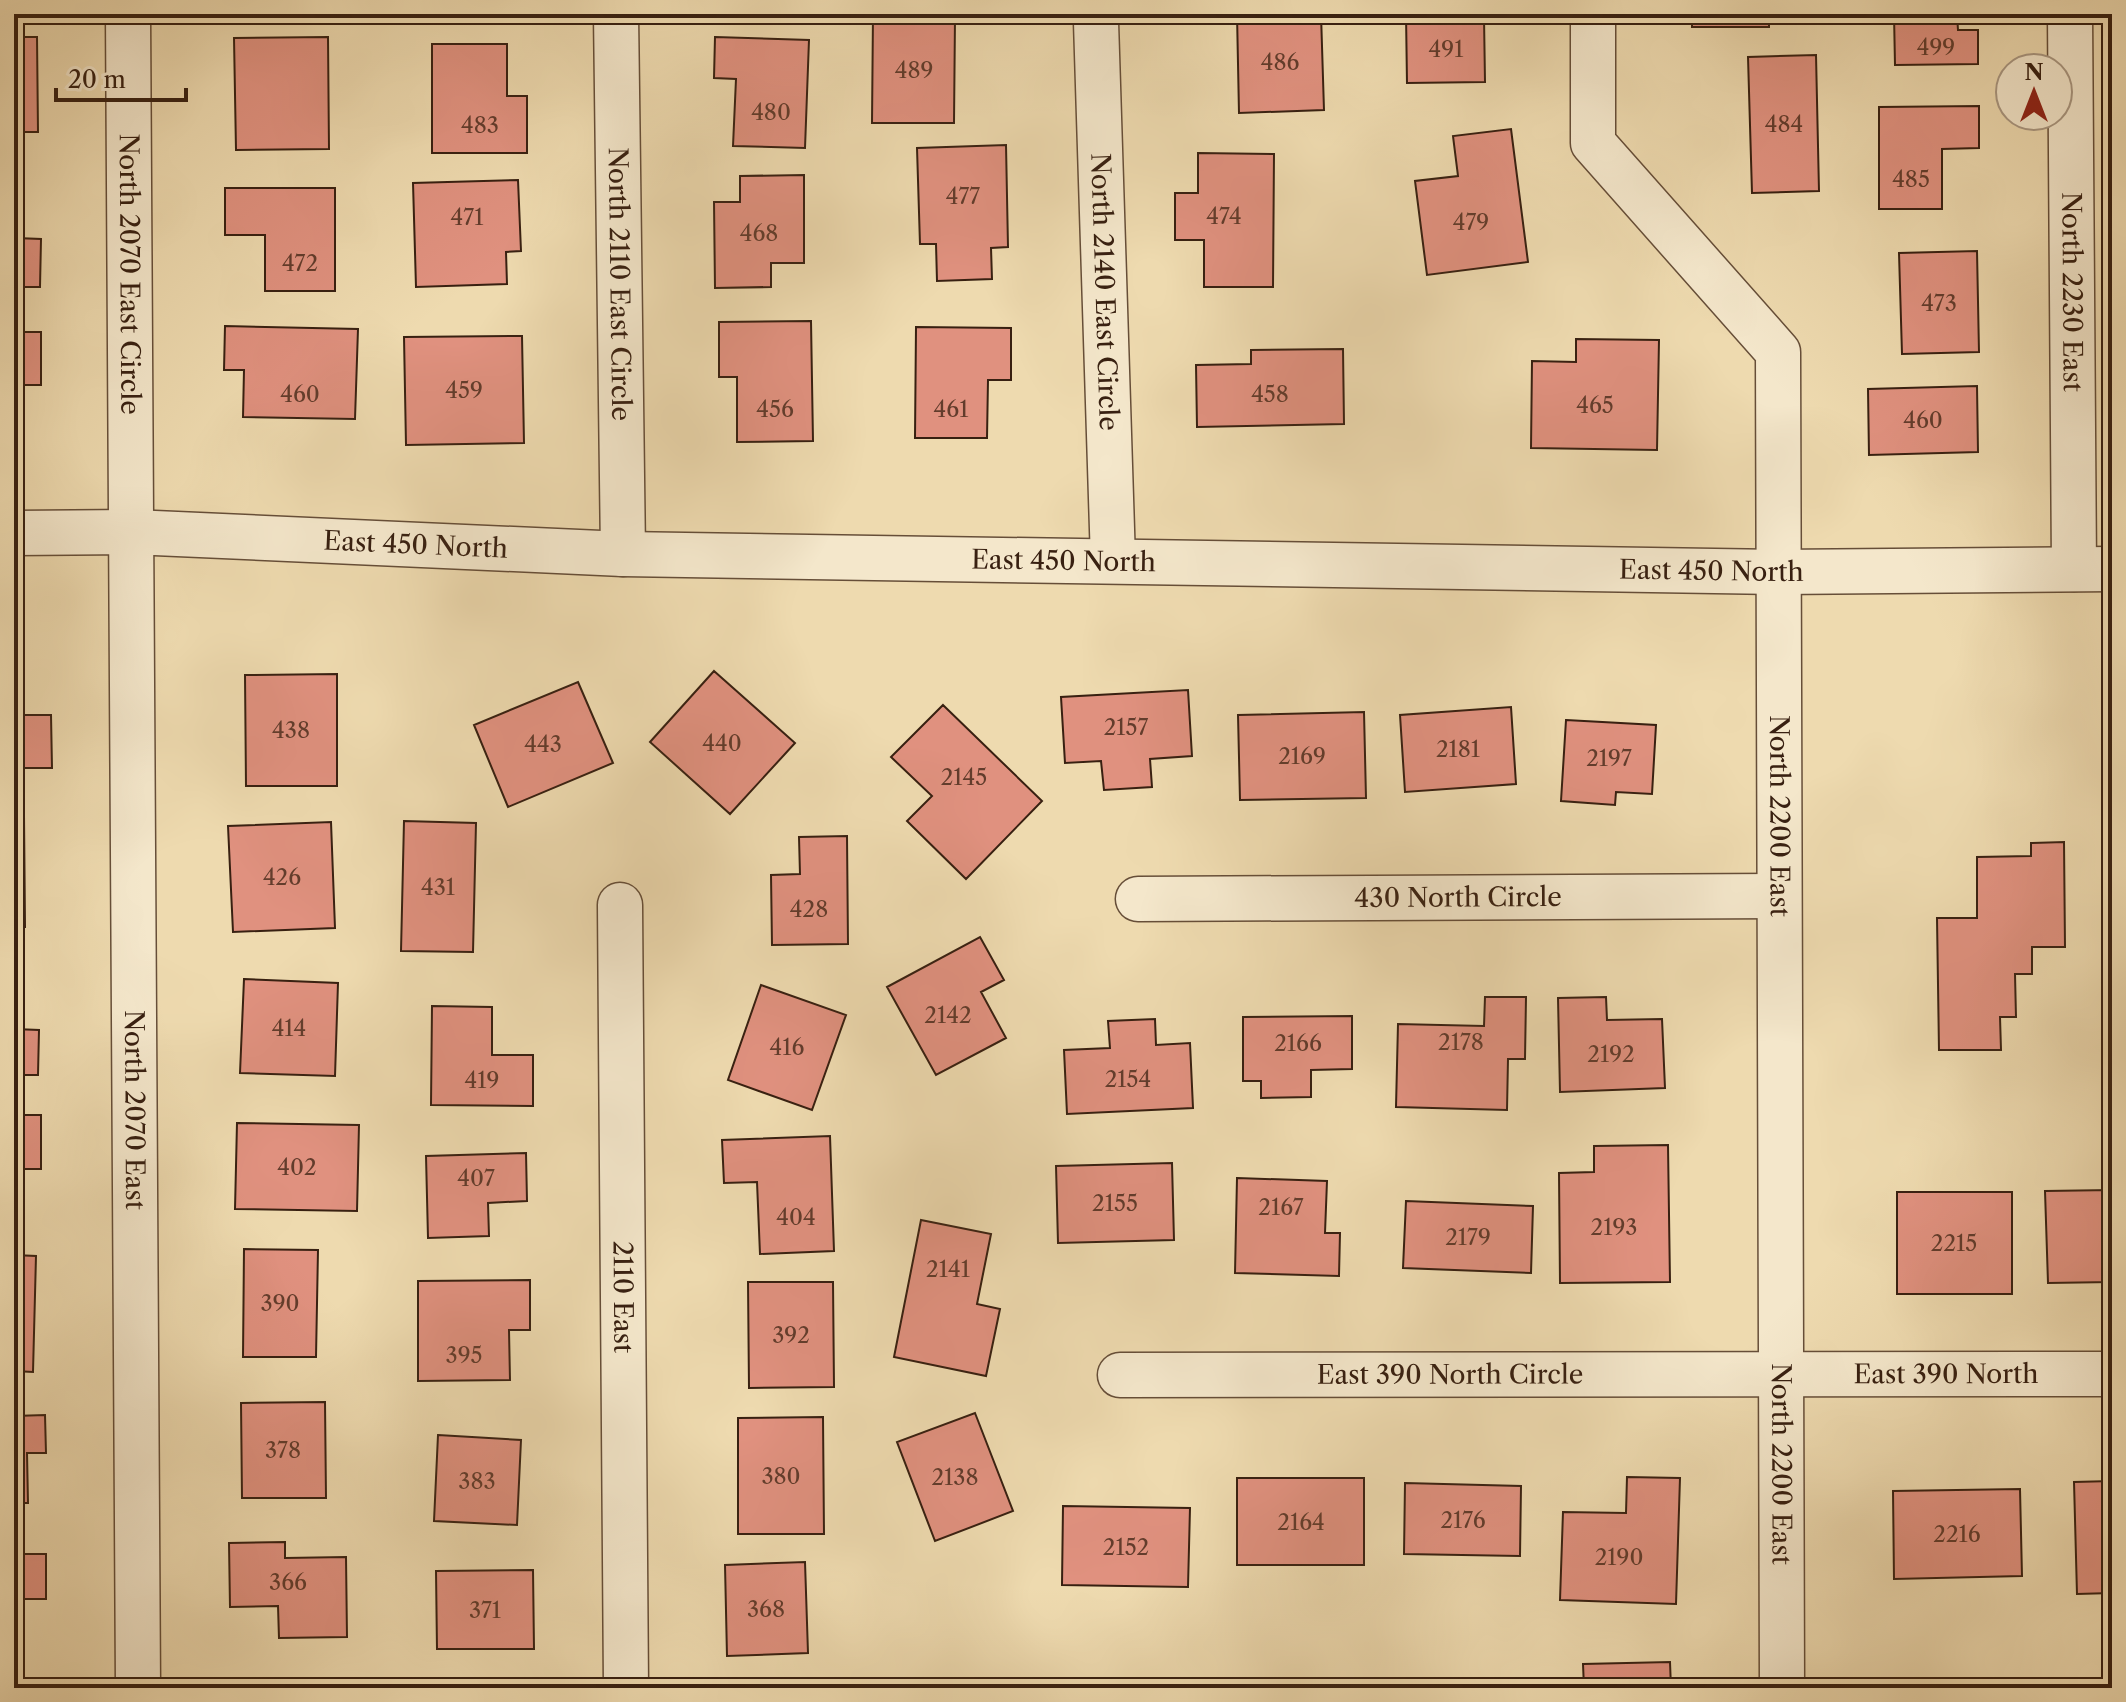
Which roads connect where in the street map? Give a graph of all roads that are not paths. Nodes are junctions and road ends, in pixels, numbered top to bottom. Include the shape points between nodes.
1 (128, 14) edge
2 (616, 14) edge
3 (1593, 14) edge
4 (2070, 14) edge
5 (1096, 22) dead end
6 (132, 532) junction
7 (14, 533) edge
8 (623, 554) junction
9 (1113, 561) junction
10 (2093, 569) edge
11 (1778, 572) junction
12 (1779, 896) junction
13 (1138, 899) dead end
14 (620, 905) dead end
15 (2112, 1374) edge
16 (1120, 1375) dead end
17 (1781, 1376) junction
18 (138, 1688) edge
19 (626, 1688) edge
20 (1782, 1688) edge

1 - 6 street, North 2070 East Circle
2 - 8 street, North 2110 East Circle
3 - 11 street, North 2200 East via 1593,143 1778,352
4 - 10 street, North 2230 East
5 - 9 street, North 2140 East Circle
6 - 7 street, East 450 North
6 - 8 street, East 450 North
6 - 18 street, North 2070 East
8 - 9 street, East 450 North
9 - 11 street, East 450 North
10 - 11 street, East 450 North
11 - 12 street, North 2200 East
12 - 13 street, 430 North Circle
12 - 17 street, North 2200 East
14 - 19 street, 2110 East
15 - 17 street, East 390 North
16 - 17 street, East 390 North Circle
17 - 20 street, North 2200 East

